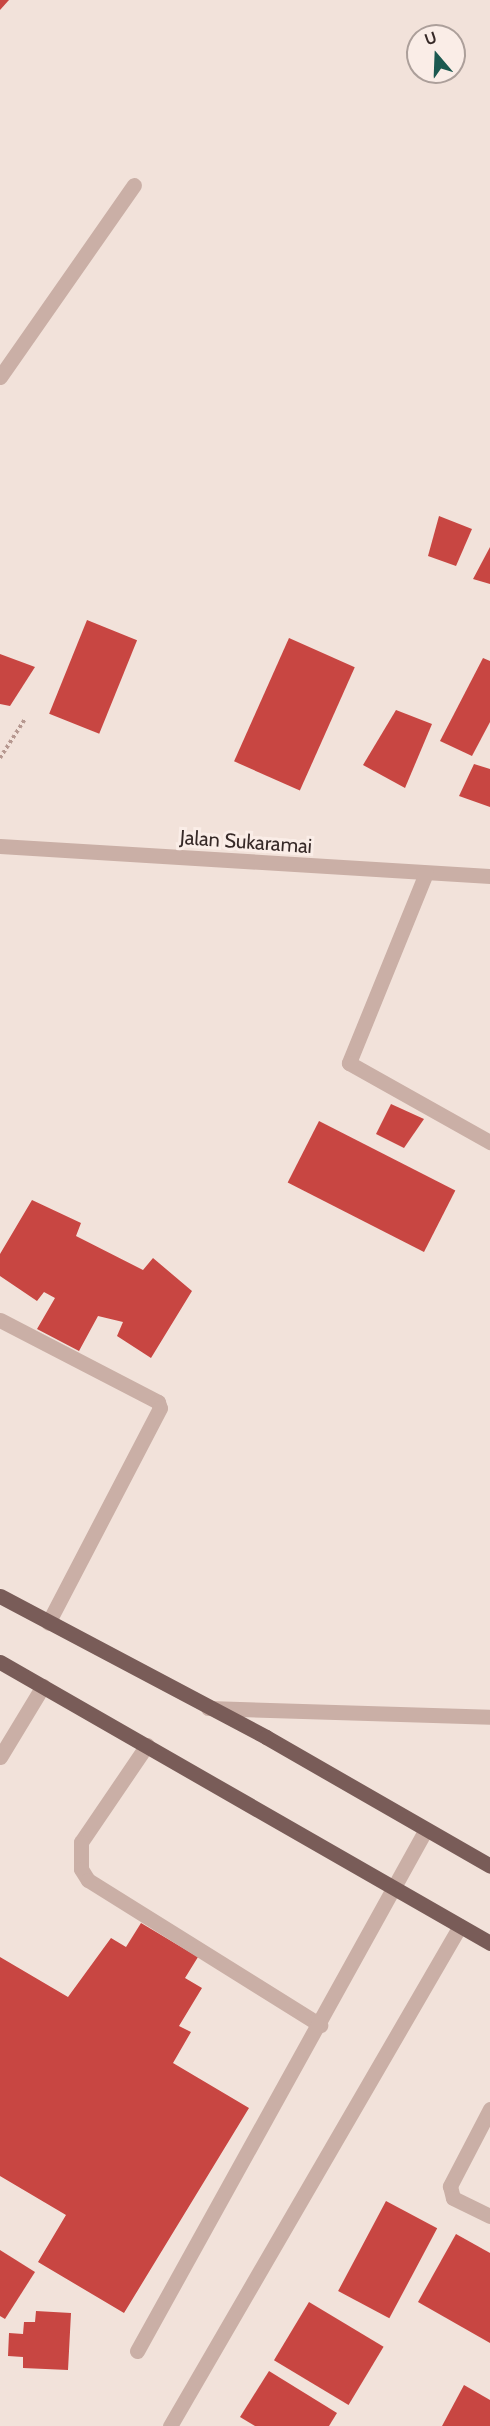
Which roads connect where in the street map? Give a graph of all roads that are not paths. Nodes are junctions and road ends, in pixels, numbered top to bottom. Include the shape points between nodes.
1 (134, 185) dead end
2 (0, 377) edge
3 (0, 846) edge
4 (426, 873) junction
5 (490, 876) edge
6 (490, 1142) edge
7 (0, 1320) edge
8 (0, 1596) edge
9 (48, 1623) junction
10 (0, 1662) edge
11 (43, 1686) junction
12 (205, 1708) junction
13 (490, 1717) edge
14 (147, 1745) junction
15 (0, 1757) edge
16 (425, 1831) junction
17 (490, 1866) edge
18 (396, 1890) junction
19 (460, 1926) junction
20 (490, 1943) edge
21 (320, 2025) junction
22 (490, 2109) edge
23 (490, 2216) edge
24 (137, 2351) dead end
25 (171, 2426) edge

1 - 2 street
3 - 4 street, Jalan Sukaramai
4 - 5 street, Jalan Sukaramai
4 - 6 street via 349,1063
7 - 9 street via 158,1401 160,1408
8 - 9 main road
9 - 12 main road
10 - 11 main road
11 - 14 main road
11 - 15 street
12 - 13 street
12 - 16 main road
14 - 18 main road
14 - 21 street via 81,1842 81,1869 88,1880
16 - 17 main road
16 - 18 street
18 - 19 main road
18 - 21 street
19 - 20 main road
19 - 25 street
21 - 24 street
22 - 23 street via 450,2186 453,2198

